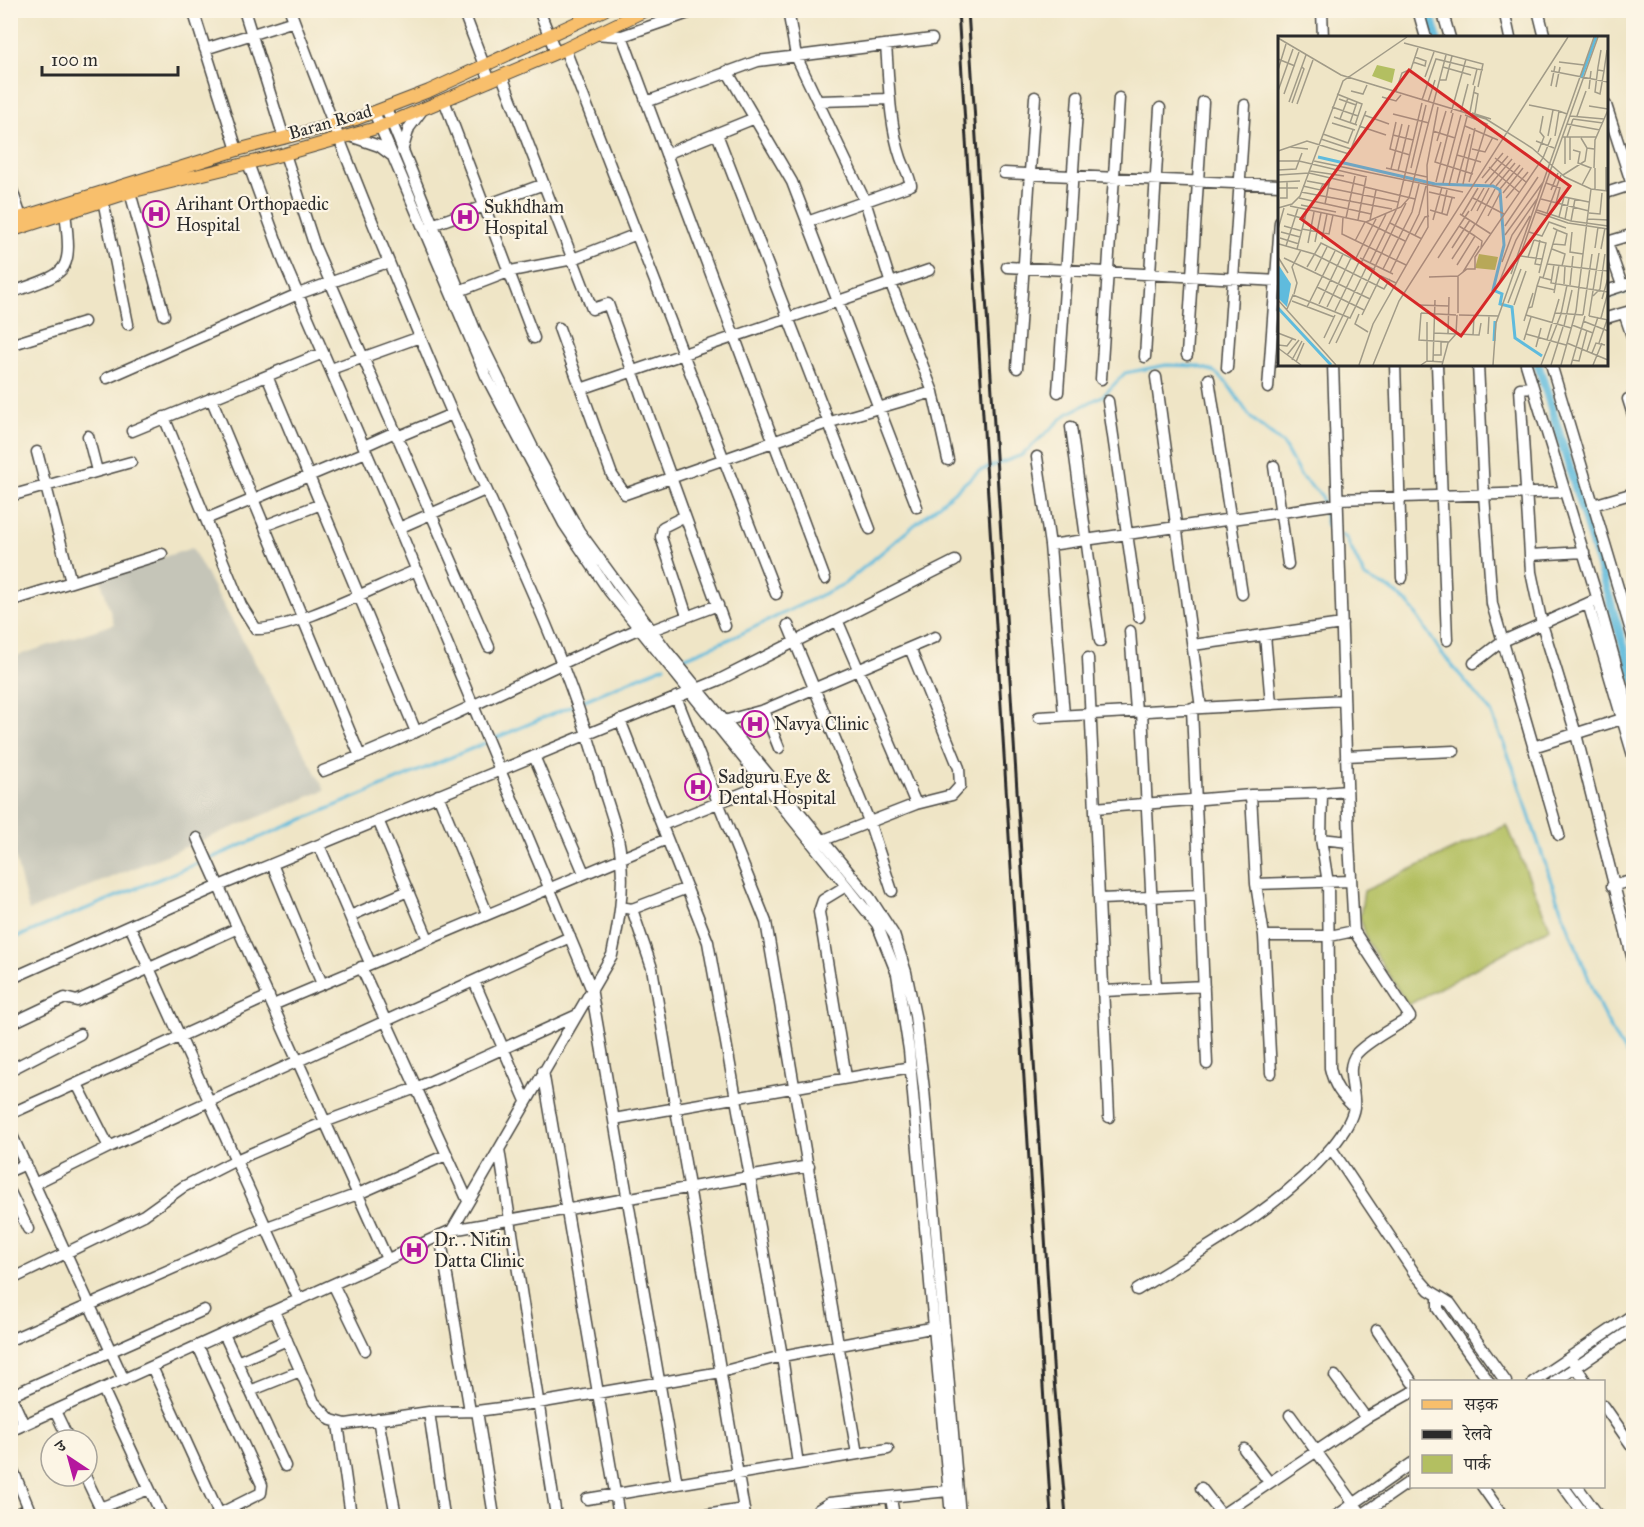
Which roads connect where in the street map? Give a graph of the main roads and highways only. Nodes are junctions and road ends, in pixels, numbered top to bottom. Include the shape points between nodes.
1 (604, 10) edge
2 (646, 10) edge
3 (103, 196) junction
4 (16, 219) edge
5 (10, 231) edge

1 - 3 main road, Baran Road via 380,110 237,150
2 - 3 main road, Baran Road via 561,51 386,125 285,154
3 - 4 main road, Baran Road
3 - 5 main road, Baran Road

